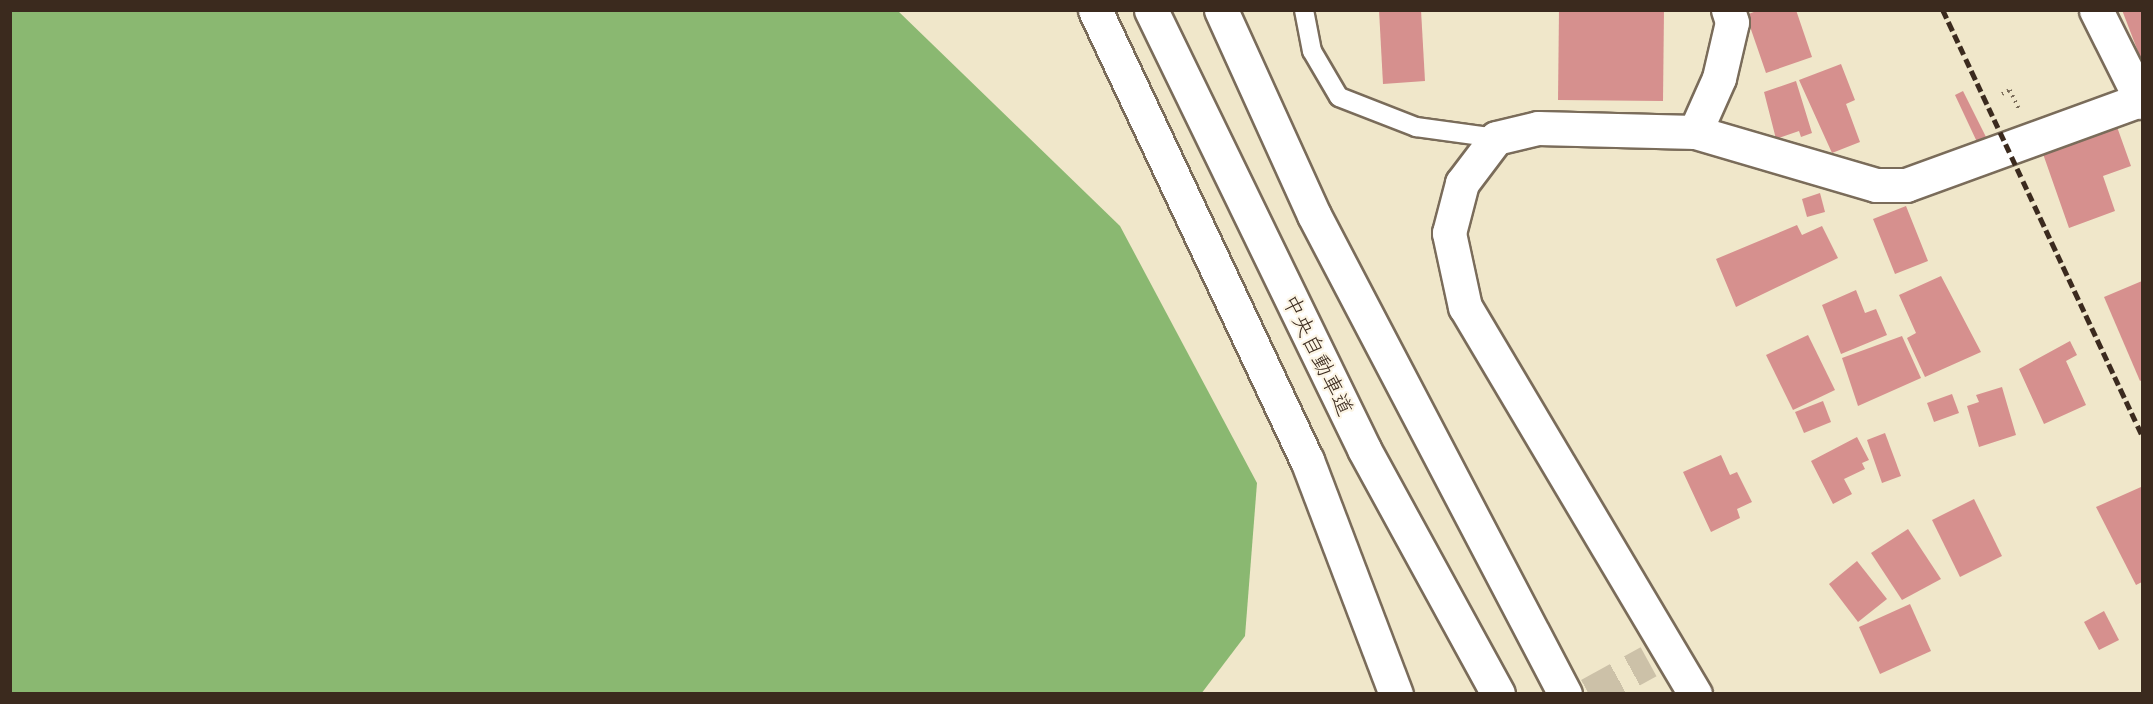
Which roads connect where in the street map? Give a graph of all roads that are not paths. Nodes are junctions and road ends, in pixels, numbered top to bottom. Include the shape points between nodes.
1 (1095, 10) edge
2 (1151, 10) edge
3 (1221, 10) edge
4 (1304, 10) edge
5 (1728, 10) edge
6 (2096, 10) edge
7 (2142, 100) edge
8 (1695, 132) junction
9 (1496, 138) junction
10 (1396, 693) edge
11 (1498, 693) edge
12 (1565, 693) edge
13 (1695, 693) edge

1 - 10 main road via 1307,460
2 - 11 main road, 中央自動車道 via 1364,449
3 - 12 main road via 1314,215
4 - 9 lane via 1312,51 1339,97 1416,126
5 - 8 main road via 1732,22 1719,78
6 - 7 main road
7 - 8 main road via 1906,185 1876,185
8 - 9 main road via 1538,128
9 - 13 main road via 1462,183 1449,233 1465,307 1660,656

